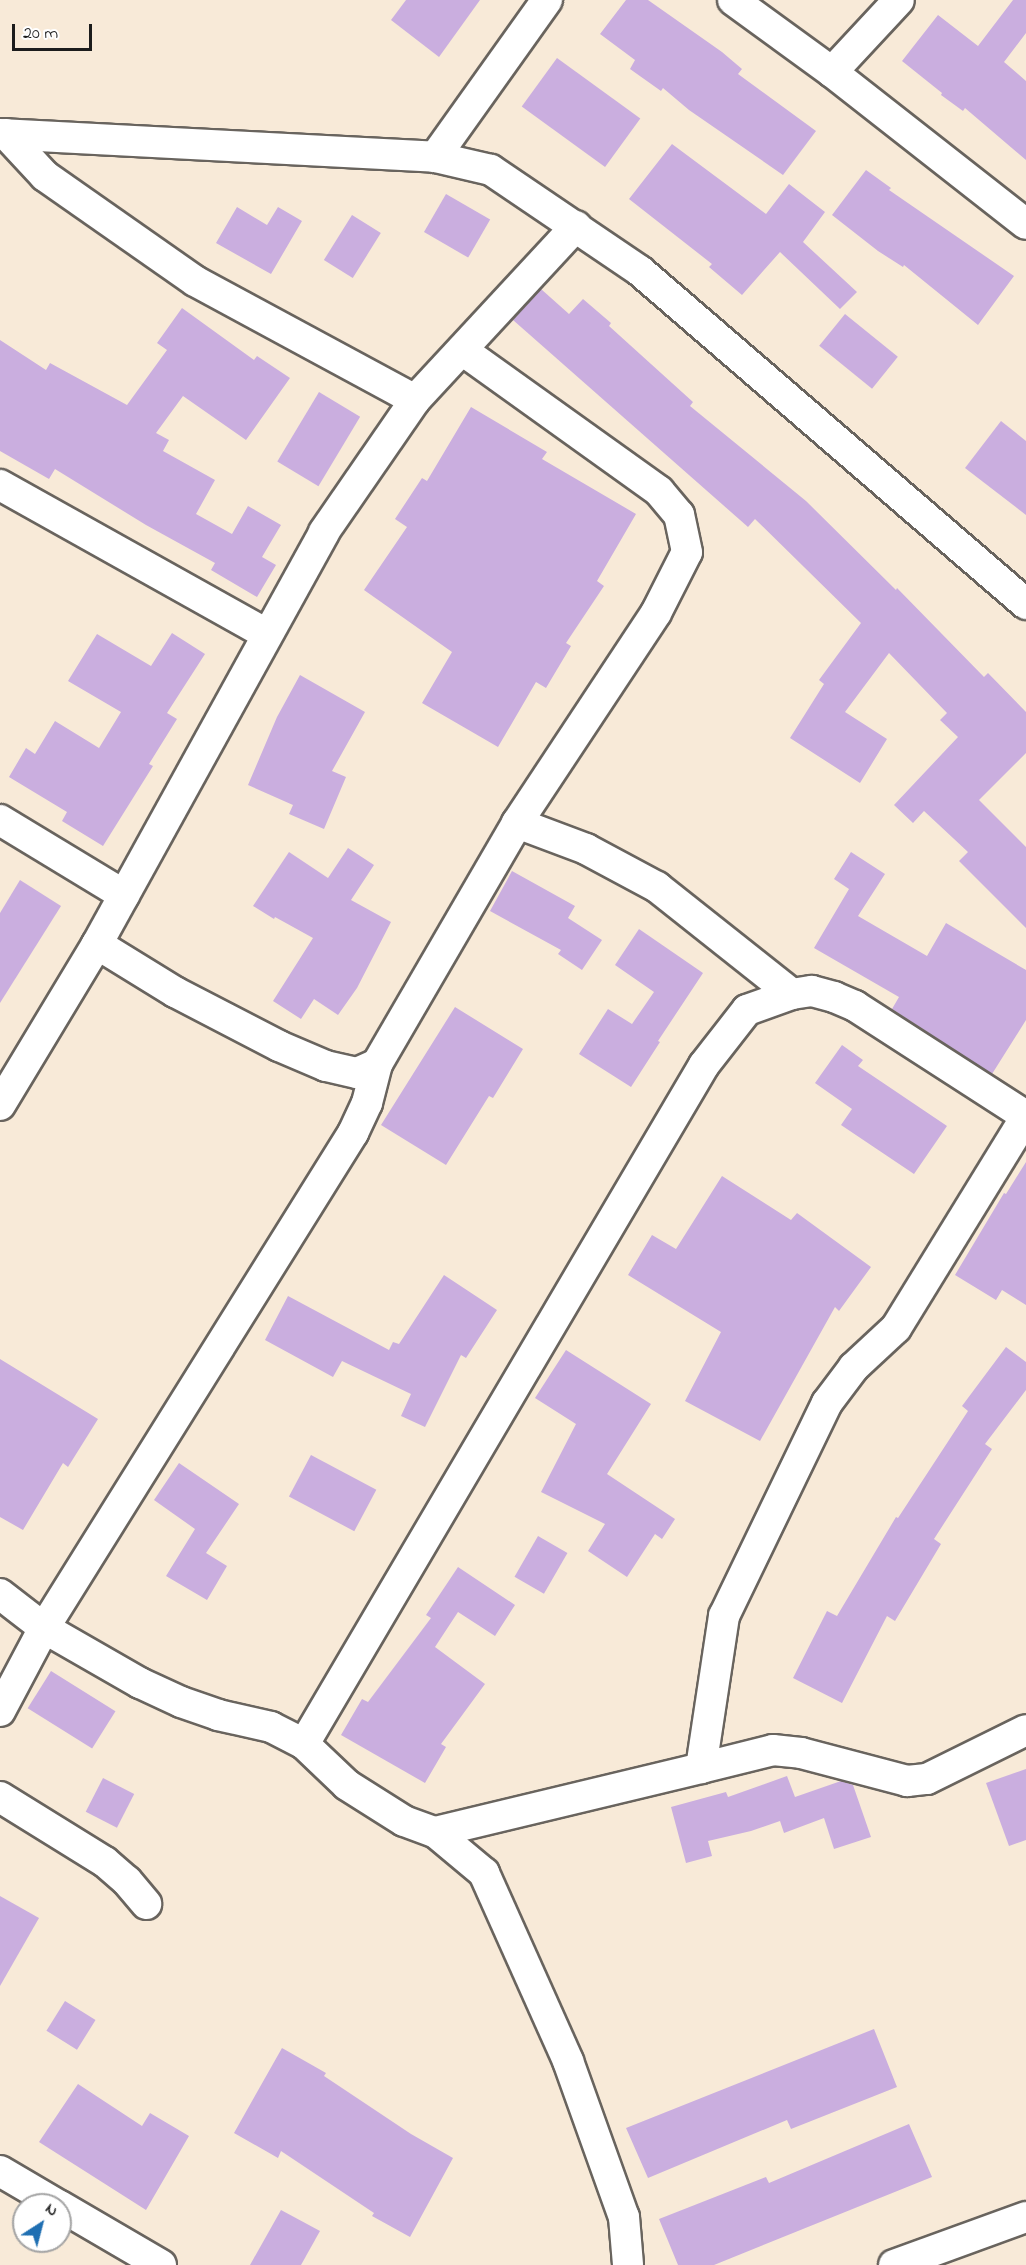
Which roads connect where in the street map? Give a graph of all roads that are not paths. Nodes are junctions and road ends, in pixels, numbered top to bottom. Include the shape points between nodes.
1 (548, 0) edge
2 (733, 0) edge
3 (898, 0) edge
4 (832, 72) junction
5 (3, 134) edge
6 (435, 157) junction
7 (1026, 224) edge
8 (576, 226) junction
9 (462, 350) junction
10 (416, 400) junction
11 (0, 484) edge
12 (1026, 604) edge
13 (267, 634) junction
14 (0, 820) edge
15 (517, 823) junction
16 (124, 895) junction
17 (97, 945) junction
18 (792, 994) junction
19 (377, 1064) junction
20 (0, 1105) edge
21 (1026, 1116) edge
22 (0, 1594) edge
23 (44, 1628) junction
24 (0, 1711) edge
25 (1026, 1730) edge
26 (304, 1744) junction
27 (701, 1768) junction
28 (0, 1797) edge
29 (435, 1832) junction
30 (146, 1904) dead end
31 (0, 2171) edge
32 (37, 2193) edge
33 (72, 2214) edge
34 (1026, 2217) edge
35 (161, 2265) edge
36 (628, 2265) edge
37 (894, 2265) edge

1 - 6 street
2 - 4 street
3 - 4 street
4 - 7 street
5 - 6 street
5 - 10 street via 45,176 195,281
6 - 8 street via 491,170
8 - 9 street
8 - 12 street via 640,271
9 - 10 street
9 - 15 street via 659,491 679,515 687,552 656,613
10 - 13 street via 324,532
11 - 13 street
13 - 16 street
14 - 16 street
15 - 18 street via 586,849 657,887
15 - 19 street
16 - 17 street
17 - 19 street via 175,992 307,1058 357,1072
17 - 20 street
18 - 21 street via 812,991 855,1006
18 - 26 street via 747,1010 704,1065
19 - 23 street via 354,1133
21 - 27 street via 896,1328 854,1367 827,1403 724,1616
22 - 23 street
23 - 24 street
23 - 26 street via 180,1702 271,1727
25 - 27 street via 927,1779 907,1781 801,1752 773,1750
26 - 29 street via 347,1785 404,1821
27 - 29 street
28 - 30 street via 105,1862
29 - 36 street via 484,1873 549,2018 624,2217
31 - 32 street
33 - 35 street
34 - 37 street

